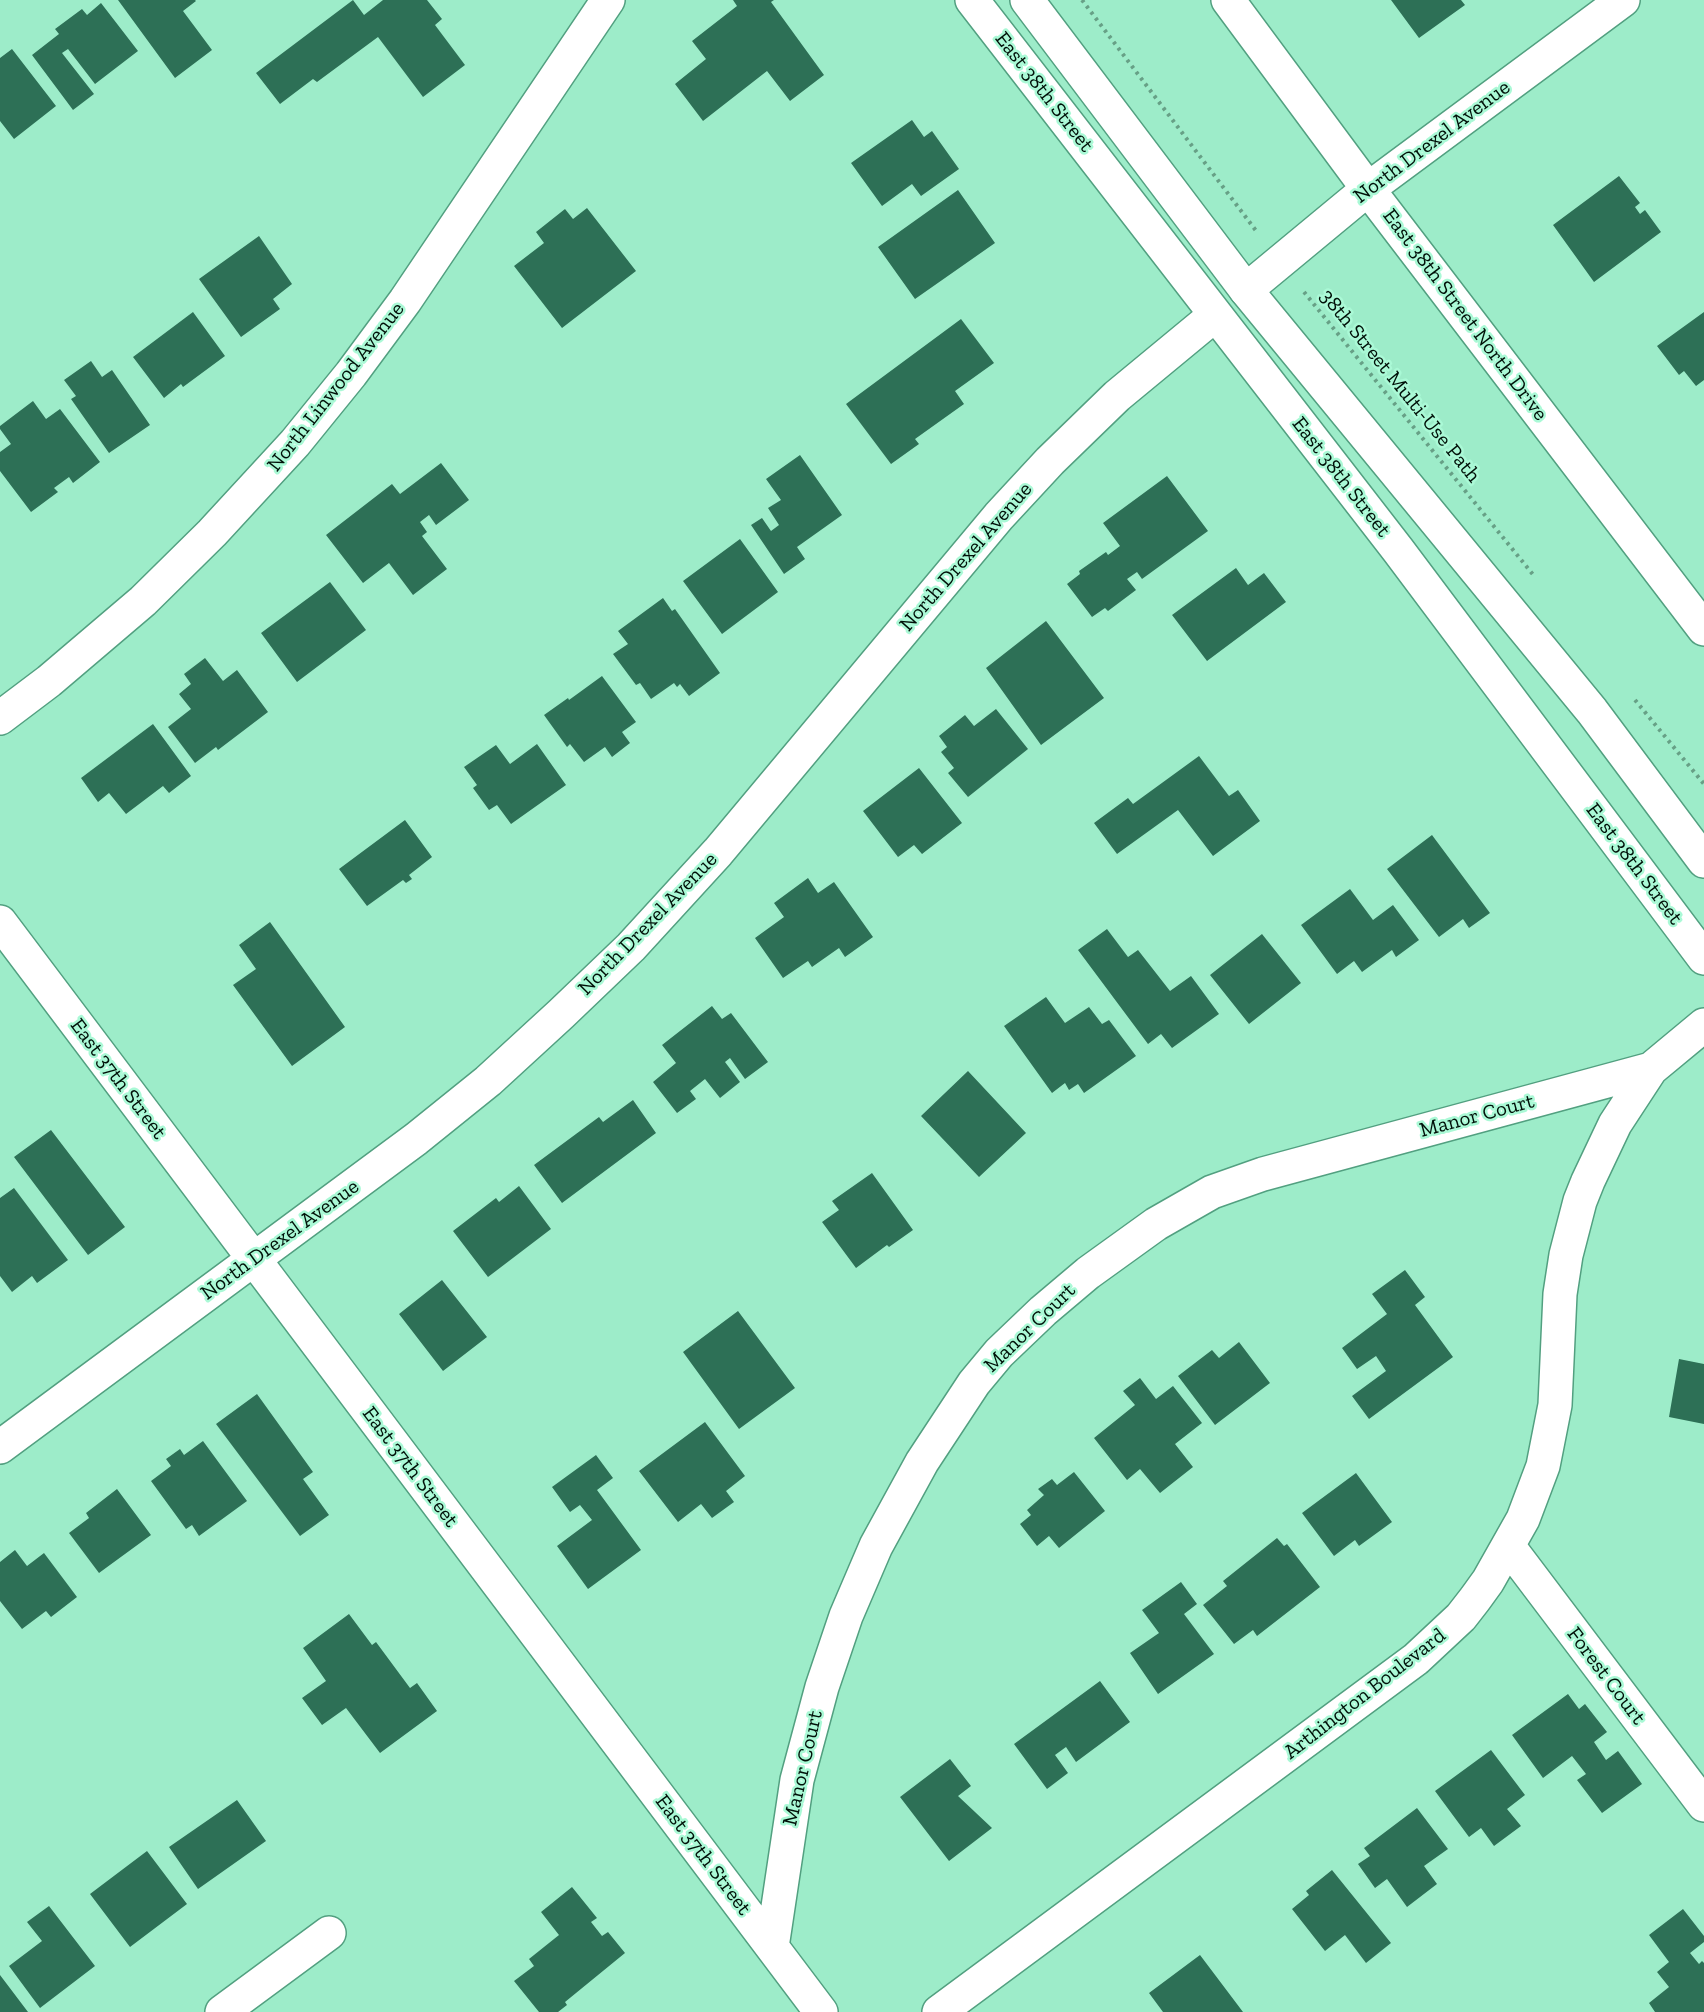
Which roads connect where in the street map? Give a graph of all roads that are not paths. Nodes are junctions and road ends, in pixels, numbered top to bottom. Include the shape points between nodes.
1 (608, 0) edge
2 (972, 0) edge
3 (1027, 0) edge
4 (1228, 0) edge
5 (1623, 0) edge
6 (1368, 189) junction
7 (1246, 290) junction
8 (1215, 315) junction
9 (1704, 629) edge
10 (0, 718) edge
11 (1704, 861) edge
12 (0, 922) edge
13 (1704, 958) edge
14 (1704, 1025) edge
15 (1652, 1069) junction
16 (254, 1260) junction
17 (0, 1447) edge
18 (1509, 1547) junction
19 (1704, 1804) edge
20 (329, 1933) dead end
21 (772, 1947) junction
22 (222, 2012) edge
23 (821, 2012) edge
24 (939, 2012) edge

1 - 10 street, North Linwood Avenue via 405,301 295,443 143,601
2 - 8 street, East 38th Street
3 - 7 street, East 38th Street
4 - 6 street, East 38th Street North Drive
5 - 6 street, North Drexel Avenue
6 - 7 street, North Drexel Avenue
6 - 9 street, East 38th Street North Drive
7 - 11 street, East 38th Street via 1592,711
8 - 13 street, East 38th Street
8 - 16 street, North Drexel Avenue via 1117,396 1013,500 718,852 599,978 448,1114
12 - 16 street, East 37th Street
14 - 15 street, Arthington Boulevard
15 - 18 street, Arthington Boulevard via 1611,1131 1580,1201 1560,1294 1555,1405 1549,1439 1534,1492
15 - 21 street, Manor Court via 1263,1174 1212,1192 1156,1224 1088,1273 999,1353 922,1462 876,1546 846,1616 797,1780
16 - 17 street, North Drexel Avenue
16 - 21 street, East 37th Street
18 - 19 street, Forest Court
18 - 24 street, Arthington Boulevard via 1461,1617 1416,1659
20 - 22 street
21 - 23 street, East 37th Street

